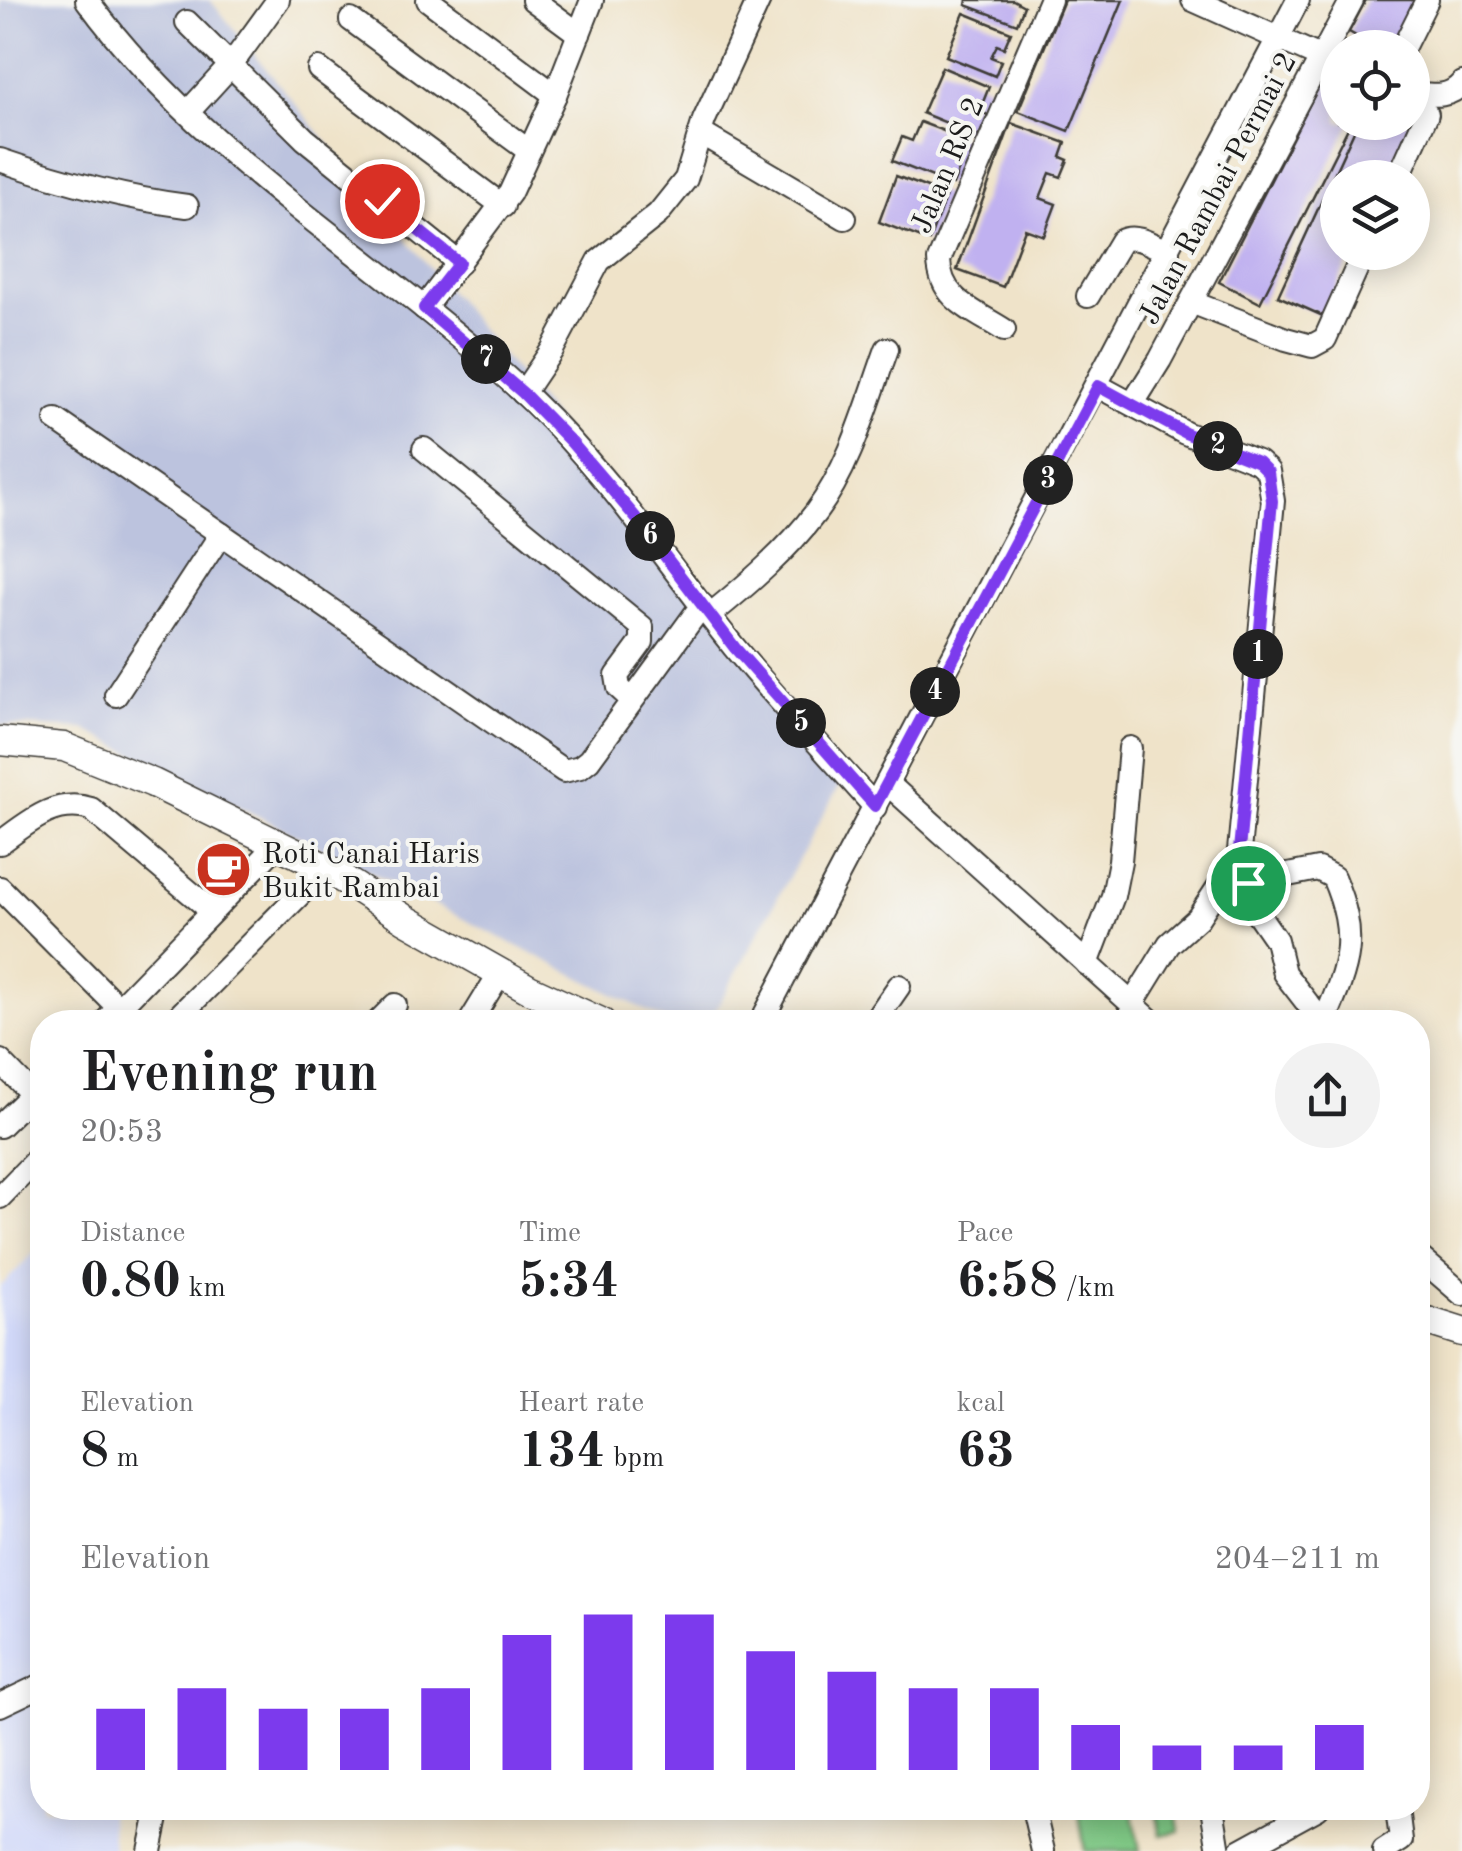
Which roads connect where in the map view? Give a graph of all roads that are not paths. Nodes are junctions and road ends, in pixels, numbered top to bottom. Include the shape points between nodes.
1 (88, 0) edge
2 (278, 0) edge
3 (428, 0) edge
4 (533, 0) edge
5 (592, 0) edge
6 (759, 0) edge
7 (1050, 0) edge
8 (1193, 0) edge
9 (1298, 0) edge
10 (1352, 0) edge
11 (1428, 0) edge
12 (351, 20) dead end
13 (187, 22) dead end
14 (1341, 30) edge
15 (1412, 30) edge
16 (580, 34) junction
17 (1276, 38) junction
18 (1320, 57) edge
19 (231, 65) junction
20 (319, 69) dead end
21 (1320, 77) edge
22 (1462, 83) edge
23 (555, 95) junction
24 (1430, 103) edge
25 (1433, 105) junction
26 (188, 112) junction
27 (702, 134) junction
28 (529, 152) junction
29 (0, 160) edge
30 (1407, 160) edge
31 (187, 206) dead end
32 (502, 206) junction
33 (845, 218) dead end
34 (1168, 252) junction
35 (459, 263) junction
36 (1356, 270) edge
37 (1088, 296) dead end
38 (1190, 302) junction
39 (424, 308) junction
40 (1004, 330) dead end
41 (888, 350) dead end
42 (1098, 386) junction
43 (523, 393) junction
44 (1133, 404) junction
45 (56, 420) dead end
46 (424, 448) dead end
47 (222, 534) junction
48 (706, 610) junction
49 (116, 695) dead end
50 (631, 699) junction
51 (0, 741) edge
52 (1130, 748) dead end
53 (887, 783) junction
54 (875, 806) junction
55 (0, 843) edge
56 (278, 844) junction
57 (326, 868) junction
58 (1236, 882) junction
59 (0, 888) edge
60 (212, 911) junction
61 (1087, 964) junction
62 (500, 973) junction
63 (899, 986) dead end
64 (1132, 1004) junction
65 (395, 1005) dead end
66 (108, 1010) edge
67 (117, 1010) edge
68 (185, 1010) edge
69 (390, 1010) edge
70 (477, 1010) edge
71 (576, 1010) edge
72 (768, 1010) edge
73 (882, 1010) edge
74 (1139, 1010) edge
75 (1313, 1010) edge
76 (1328, 1010) edge
77 (0, 1061) edge
78 (30, 1084) edge
79 (30, 1098) edge
80 (0, 1126) edge
81 (30, 1166) edge
82 (0, 1197) edge
83 (1430, 1266) edge
84 (1462, 1294) edge
85 (1430, 1322) edge
86 (1462, 1332) edge
87 (30, 1691) edge
88 (0, 1705) edge
89 (156, 1820) edge
90 (1036, 1820) edge
91 (1214, 1820) edge
92 (1296, 1820) edge
93 (1398, 1820) edge
94 (150, 1851) edge
95 (1043, 1851) edge
96 (1219, 1851) edge
97 (1240, 1851) edge
98 (1384, 1851) edge

1 - 26 street
2 - 19 street
3 - 23 street
4 - 16 street
5 - 16 street
6 - 27 street
7 - 40 street, Jalan RS 2 via 939,260 939,281 953,298
8 - 17 street
9 - 17 street
10 - 14 street, Jalan Rambai Permai 2
11 - 15 street
12 - 28 street
13 - 19 street
16 - 23 street
17 - 18 street
17 - 34 street
19 - 26 street
19 - 35 street via 305,139
20 - 32 street
21 - 38 street, Jalan Rambai Permai 2
22 - 25 street
23 - 28 street
24 - 25 street
25 - 30 street
26 - 39 street
27 - 33 street
27 - 43 street via 673,199 599,261
28 - 32 street
29 - 31 street via 58,180
32 - 35 street
34 - 37 street via 1138,239 1121,241
34 - 42 street
35 - 39 street
36 - 38 street via 1324,338 1312,346
38 - 44 street, Jalan Rambai Permai 2
39 - 43 street
41 - 48 street via 842,467 815,513 748,582
42 - 44 street
42 - 53 street
43 - 48 street via 636,518
44 - 58 street via 1258,462 1272,484
45 - 47 street
46 - 50 street via 642,627 642,642 618,676 619,688
47 - 49 street
47 - 50 street via 564,771 589,760
48 - 50 street
48 - 54 street
51 - 56 main road via 64,747
52 - 61 street via 1113,896
53 - 54 street
53 - 61 street
54 - 72 street
55 - 60 street via 54,808 91,809
56 - 57 main road
56 - 60 street
57 - 62 main road
57 - 68 street
58 - 64 street via 1221,883 1198,918 1169,944
58 - 75 street via 1276,940 1284,973
58 - 76 street via 1318,869 1333,877 1348,918 1348,967
59 - 66 street
60 - 67 street
61 - 64 street
62 - 70 street
62 - 71 main road
63 - 73 street
64 - 74 street
65 - 69 street
77 - 78 street
79 - 80 street
81 - 82 street
83 - 84 street
85 - 86 main road
87 - 88 street
89 - 94 street
90 - 95 street
91 - 96 street
92 - 97 street
93 - 98 street via 1401,1840

